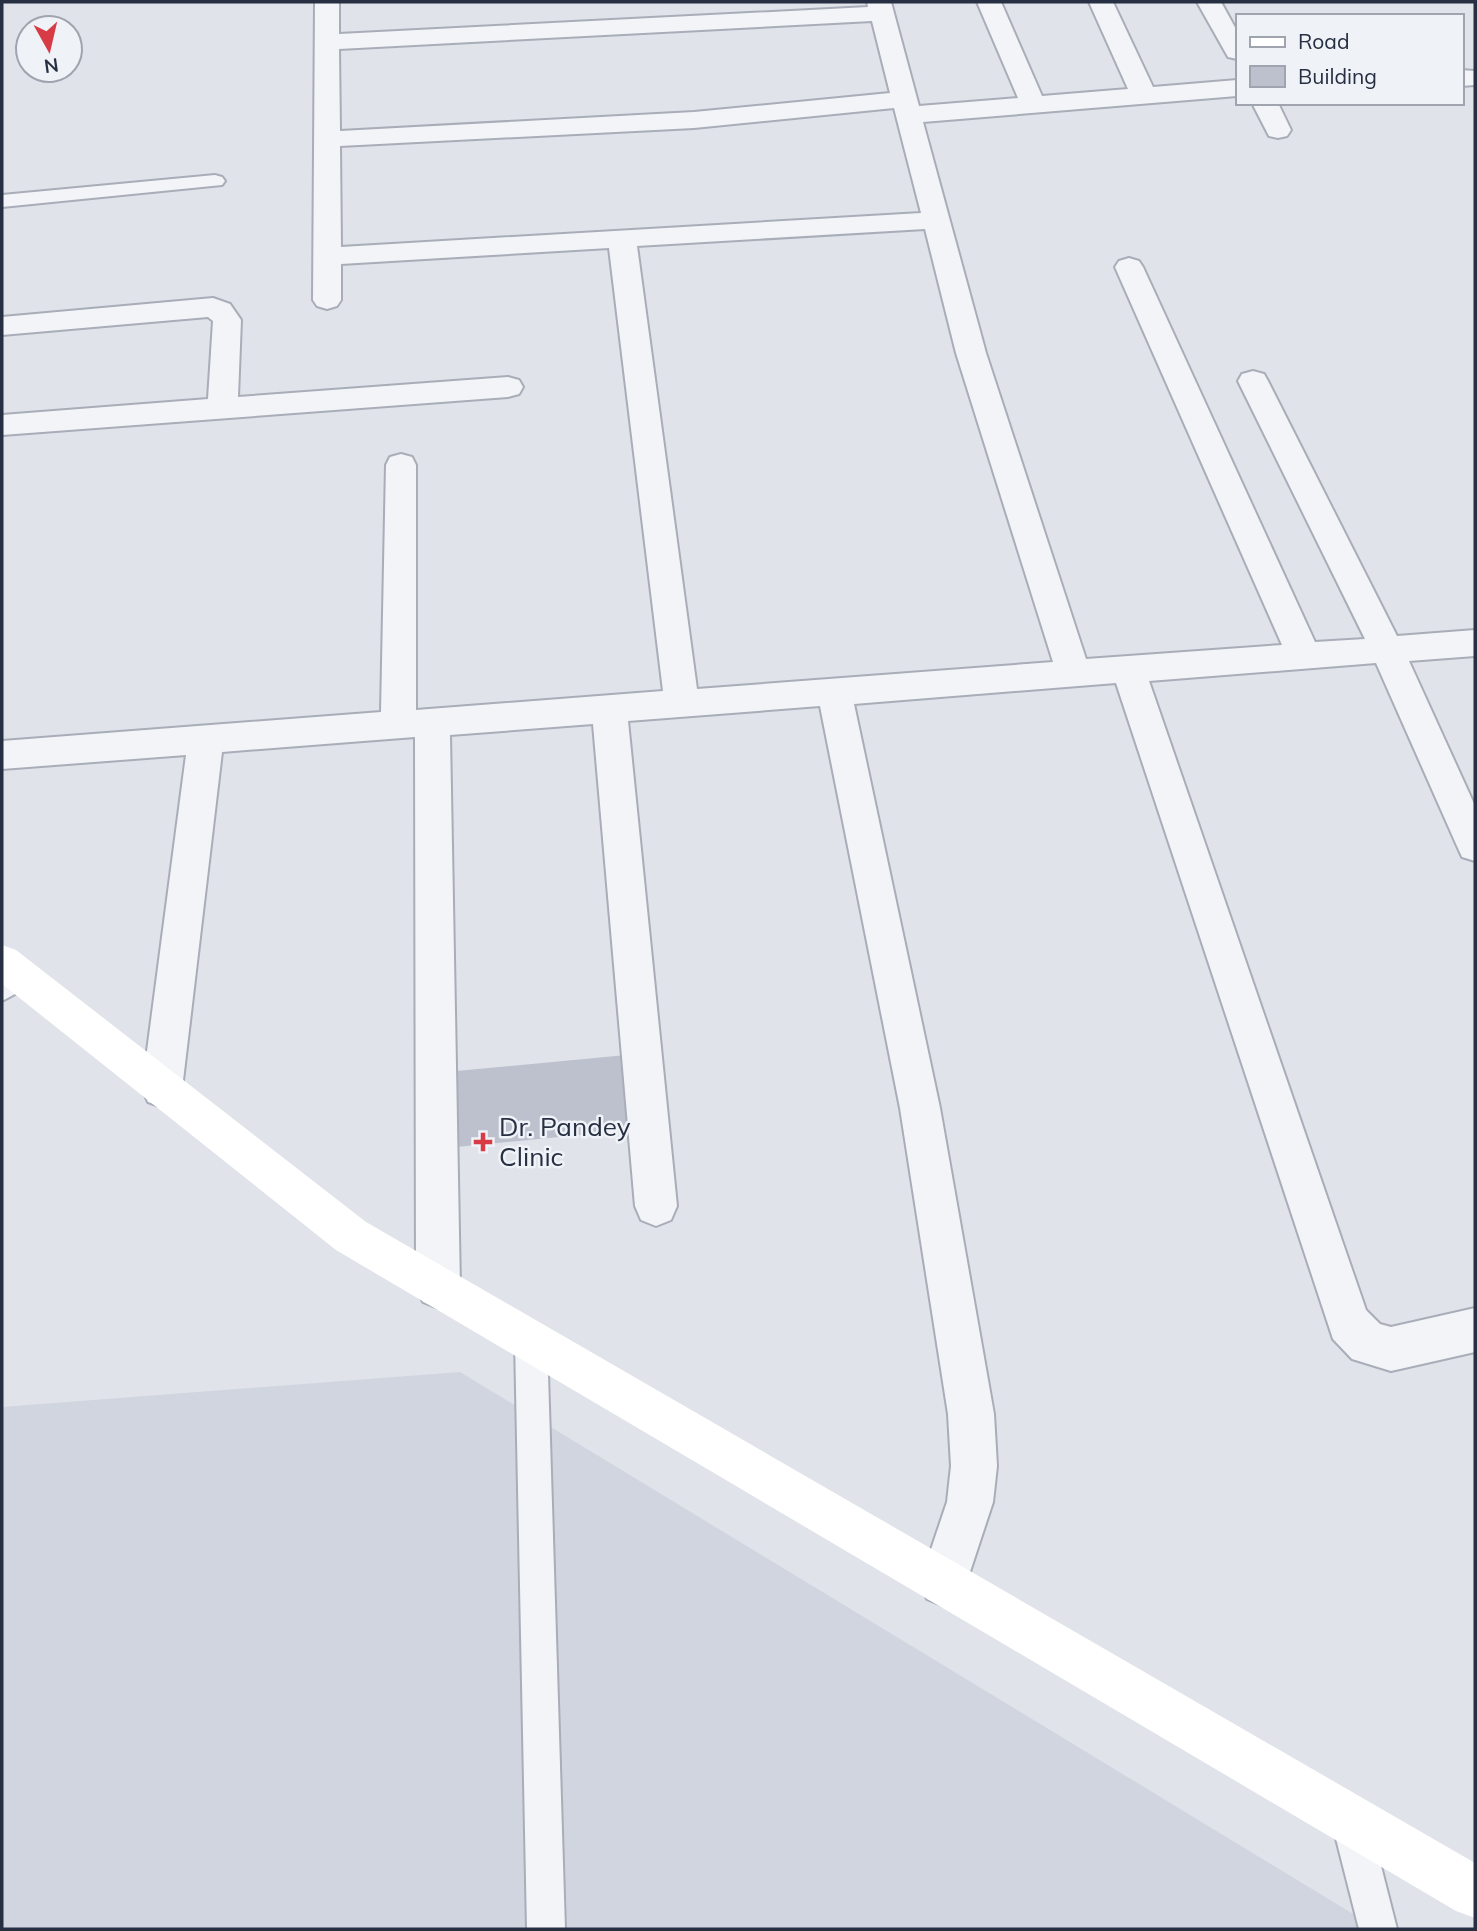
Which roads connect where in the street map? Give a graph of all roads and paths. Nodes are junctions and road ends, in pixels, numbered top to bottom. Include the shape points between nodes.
1 (327, 2) edge
2 (989, 2) edge
3 (1101, 2) edge
4 (1209, 2) edge
5 (881, 7) edge
6 (327, 42) junction
7 (1236, 50) edge
8 (1236, 88) edge
9 (1144, 96) junction
10 (1032, 104) junction
11 (1266, 105) edge
12 (907, 107) junction
13 (1278, 130) dead end
14 (328, 139) junction
15 (215, 181) dead end
16 (2, 201) edge
17 (937, 220) junction
18 (622, 239) junction
19 (328, 256) junction
20 (1129, 267) dead end
21 (327, 300) dead end
22 (2, 326) edge
23 (1253, 381) dead end
24 (508, 387) dead end
25 (223, 408) junction
26 (2, 425) edge
27 (401, 464) dead end
28 (1475, 643) edge
29 (1387, 650) junction
30 (1304, 656) junction
31 (1128, 669) junction
32 (1074, 675) junction
33 (834, 691) junction
34 (682, 702) junction
35 (609, 708) junction
36 (415, 723) junction
37 (206, 739) junction
38 (2, 755) edge
39 (1475, 846) edge
40 (8, 976) edge
41 (162, 1089) junction
42 (656, 1206) dead end
43 (438, 1287) junction
44 (1475, 1330) edge
45 (531, 1341) junction
46 (944, 1583) junction
47 (1349, 1819) junction
48 (1475, 1892) edge
49 (546, 1929) edge
50 (1378, 1929) edge

1 - 6 street
2 - 10 street
3 - 9 street
4 - 7 street
5 - 6 street via 728,23
5 - 12 street
6 - 14 street
8 - 9 street
9 - 10 street
10 - 12 street
11 - 13 street
12 - 14 street
12 - 17 street
14 - 19 street
15 - 16 lane
17 - 18 street
17 - 32 street via 971,353
18 - 19 street
18 - 34 street
19 - 21 street
20 - 30 street
22 - 25 street via 213,307 227,320
23 - 29 street
24 - 25 street
25 - 26 street
27 - 36 street
28 - 29 street
29 - 30 street
29 - 39 street
30 - 31 street
31 - 32 street
31 - 44 street via 1349,1324 1368,1343 1391,1349
32 - 33 street
33 - 34 street
33 - 46 street via 920,1108 971,1414 974,1466 970,1502
34 - 35 street
35 - 36 street
35 - 42 street
36 - 37 street
36 - 43 street
37 - 38 street
37 - 41 street
40 - 41 street
41 - 43 street via 351,1236
43 - 45 street
45 - 46 street
45 - 49 lane
46 - 47 street
47 - 48 street
47 - 50 lane

